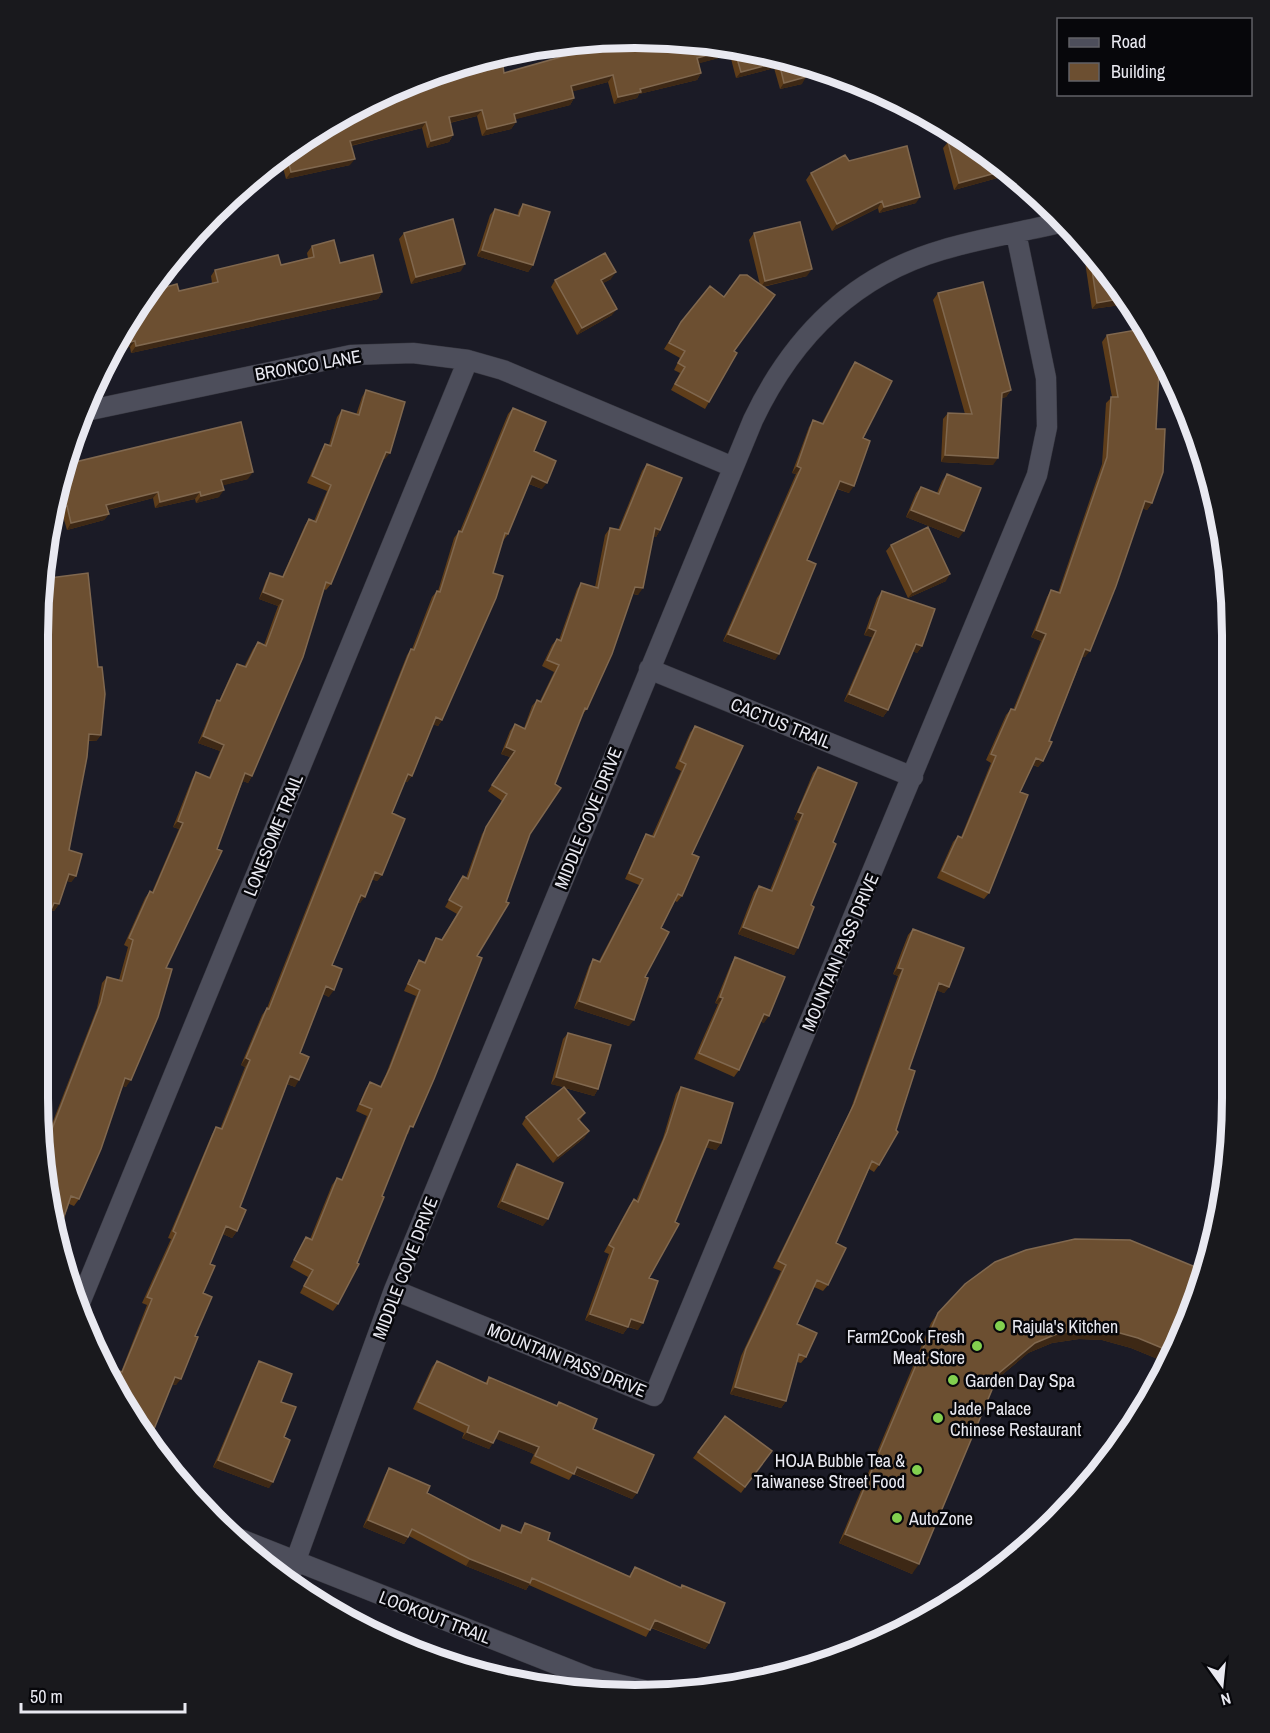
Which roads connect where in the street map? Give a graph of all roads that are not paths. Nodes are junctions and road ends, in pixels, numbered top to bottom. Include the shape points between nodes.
1 (1054, 224) edge
2 (1016, 233) junction
3 (468, 360) junction
4 (93, 409) edge
5 (733, 468) junction
6 (649, 669) junction
7 (913, 777) junction
8 (394, 1290) junction
9 (83, 1296) edge
10 (272, 1559) edge
11 (293, 1571) edge
12 (620, 1685) edge

1 - 2 street, MIDDLE COVE DRIVE
2 - 5 street, MIDDLE COVE DRIVE via 941,250 893,269 854,293 807,333 771,382
2 - 7 street, MOUNTAIN PASS DRIVE via 1046,378 1045,437 1037,475
3 - 4 street, BRONCO LANE via 413,353 351,355
3 - 5 street, BRONCO LANE via 503,370
3 - 9 street, LONESOME TRAIL
5 - 6 street, MIDDLE COVE DRIVE
6 - 7 street, CACTUS TRAIL
6 - 8 street, MIDDLE COVE DRIVE
7 - 8 street, MOUNTAIN PASS DRIVE via 654,1396
8 - 11 street, MIDDLE COVE DRIVE
10 - 11 street, LOOKOUT TRAIL
11 - 12 street, LOOKOUT TRAIL via 591,1678

